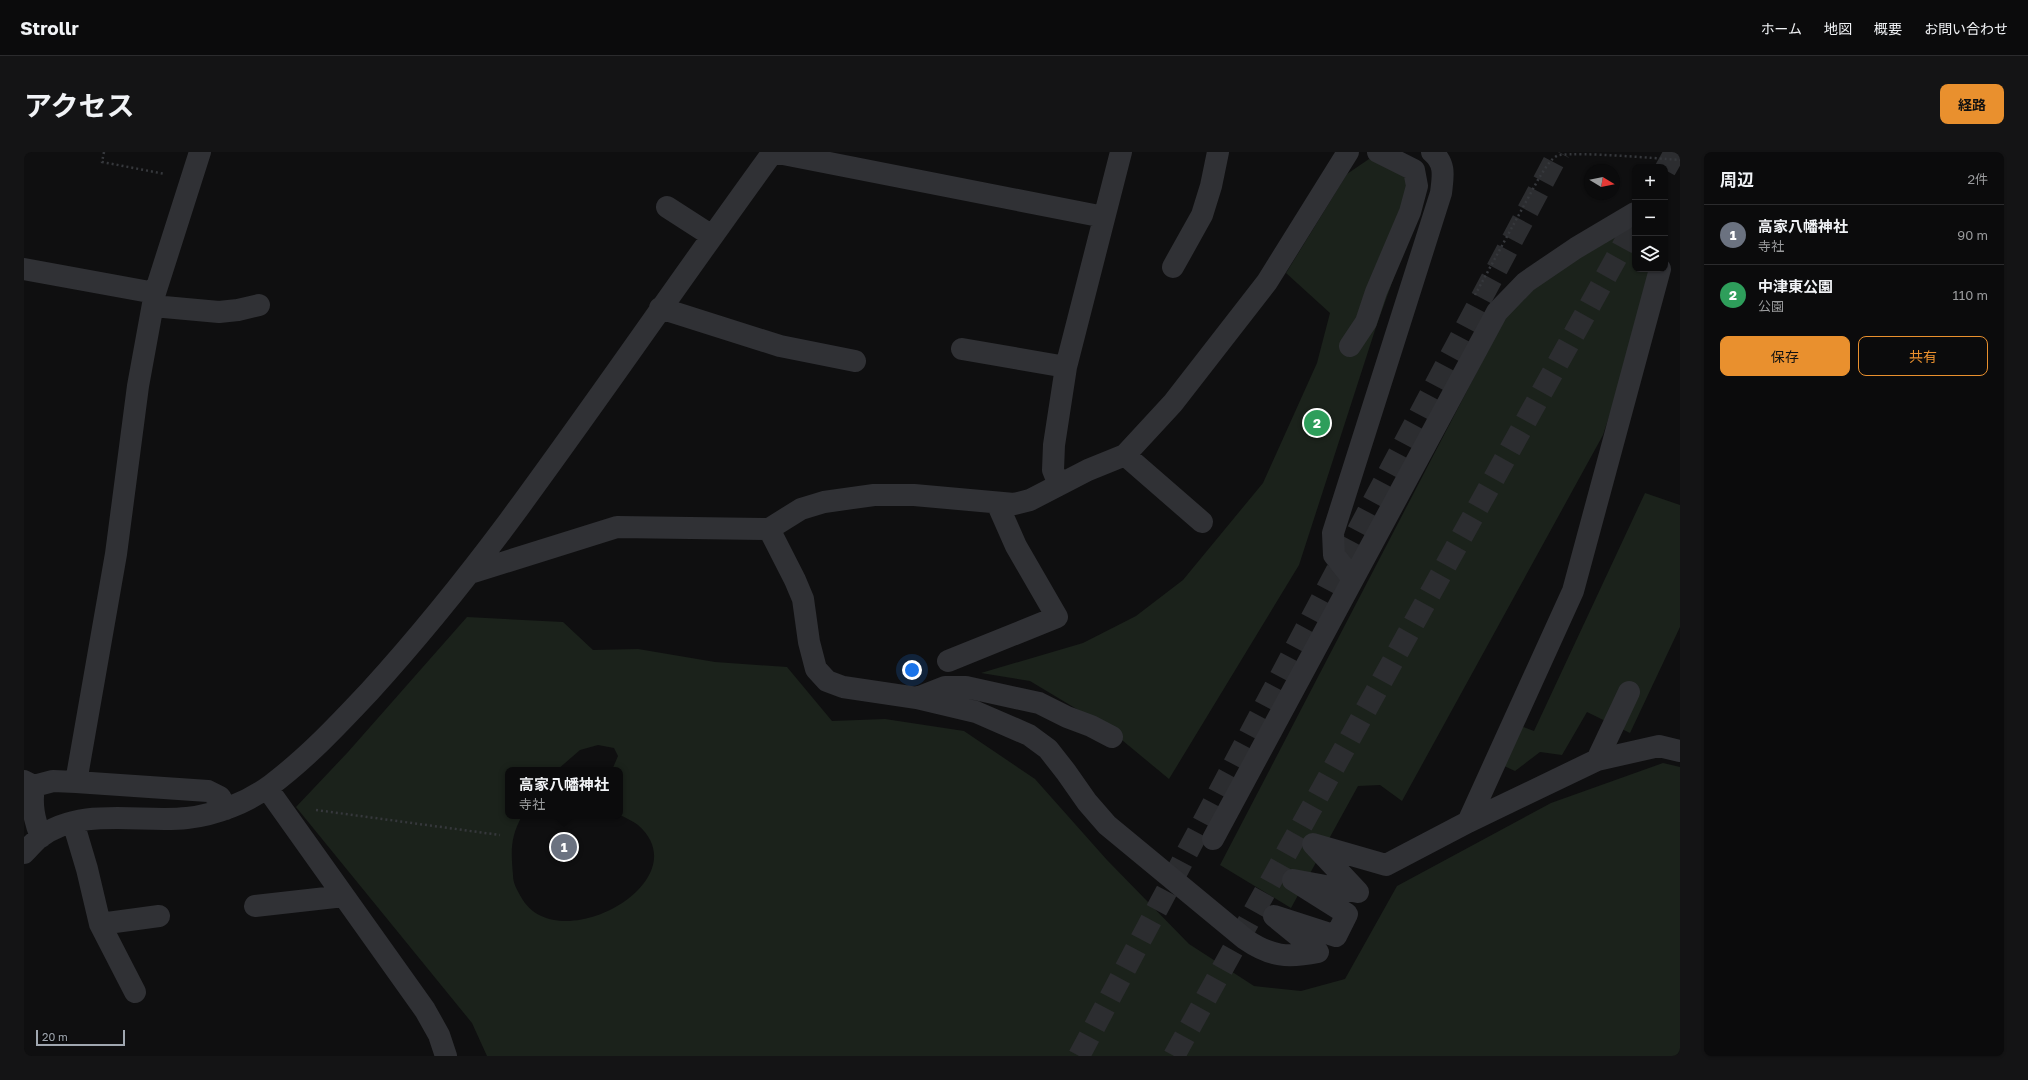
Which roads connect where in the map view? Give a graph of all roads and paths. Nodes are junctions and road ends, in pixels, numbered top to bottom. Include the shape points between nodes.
1 (104, 152) edge
2 (200, 152) edge
3 (773, 152) edge
4 (1120, 152) edge
5 (1218, 152) edge
6 (1348, 152) edge
7 (1378, 152) edge
8 (1432, 152) edge
9 (1680, 160) edge
10 (191, 179) junction
11 (667, 207) dead end
12 (1632, 215) edge
13 (1104, 217) junction
14 (712, 236) junction
15 (1173, 267) dead end
16 (24, 269) edge
17 (1659, 272) edge
18 (1474, 296) dead end
19 (154, 299) junction
20 (259, 305) dead end
21 (660, 308) junction
22 (1350, 346) dead end
23 (962, 349) dead end
24 (855, 361) dead end
25 (1066, 367) junction
26 (1125, 455) junction
27 (1059, 485) junction
28 (997, 502) junction
29 (1202, 522) dead end
30 (769, 529) junction
31 (470, 573) junction
32 (1353, 579) junction
33 (948, 661) dead end
34 (1629, 692) dead end
35 (917, 698) junction
36 (1112, 737) dead end
37 (1680, 751) edge
38 (1597, 760) junction
39 (76, 782) junction
40 (29, 783) edge
41 (273, 797) junction
42 (226, 809) junction
43 (73, 822) junction
44 (1468, 822) junction
45 (500, 835) dead end
46 (41, 837) junction
47 (1213, 838) dead end
48 (24, 853) edge
49 (344, 896) junction
50 (255, 906) dead end
51 (159, 916) dead end
52 (100, 924) junction
53 (135, 992) dead end
54 (446, 1056) edge

1 - 10 path via 102,162
2 - 10 street
3 - 13 street
3 - 14 street
4 - 13 street
5 - 15 street via 1202,215
6 - 26 street via 1267,282 1173,403
7 - 22 street via 1414,170 1417,186 1410,212 1366,322
8 - 32 street via 1439,158 1443,172 1441,193 1336,516 1333,533 1334,555
9 - 18 path via 1592,152 1558,155 1539,178
10 - 19 street
11 - 14 street
12 - 32 street via 1526,282 1497,312
13 - 25 street
14 - 21 street
16 - 19 street
17 - 44 street via 1573,591
19 - 20 street via 219,312
19 - 39 street via 138,386 116,554
21 - 24 street via 780,346
21 - 31 street via 569,440
23 - 25 street
25 - 27 street via 1054,445 1053,470
26 - 27 street
26 - 29 street
27 - 28 street via 1030,500 1014,504
28 - 30 street via 914,495 874,495 824,502 801,509
28 - 33 street via 1016,546 1057,616
30 - 31 street via 617,527
30 - 35 street via 796,580 803,599 816,669 827,681 844,687
31 - 41 street via 416,640 327,737 294,767
32 - 47 street
34 - 38 street
35 - 36 street via 945,687 966,687 1039,703
35 - 44 street via 976,712 1029,735 1048,750 1107,825 1245,939 1260,949 1279,956 1299,956 1318,952 1274,916 1336,936 1347,914 1293,880 1358,892 1313,844 1386,865
37 - 38 street via 1659,746
38 - 44 street
39 - 40 street
39 - 42 street via 208,791 220,797
40 - 46 street via 34,819
41 - 42 street
41 - 45 path
41 - 49 street
42 - 43 street via 186,818 92,819
43 - 46 street
43 - 52 street
46 - 48 street
49 - 50 street
49 - 54 street via 425,1010 439,1035
51 - 52 street
52 - 53 street

